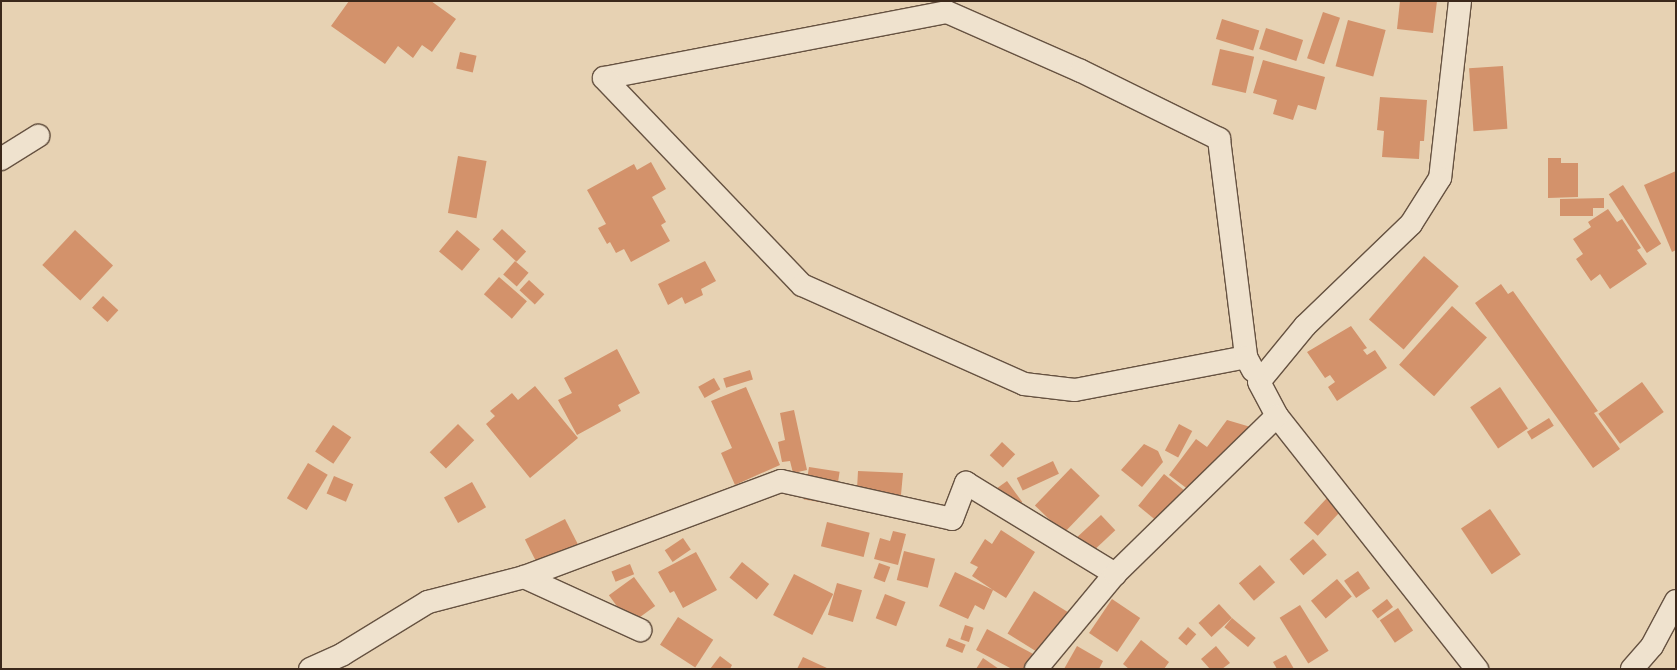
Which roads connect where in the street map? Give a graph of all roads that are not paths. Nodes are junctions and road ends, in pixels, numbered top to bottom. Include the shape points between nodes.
1 (1460, 1) edge
2 (38, 136) dead end
3 (1, 159) edge
4 (1246, 357) junction
5 (1259, 382) junction
6 (1277, 416) junction
7 (1115, 574) junction
8 (524, 577) junction
9 (1676, 601) edge
10 (640, 630) dead end
11 (1467, 666) edge
12 (310, 669) edge
13 (1036, 669) edge
14 (1632, 669) edge

1 - 5 street via 1440,178 1412,224 1305,326
2 - 3 street
4 - 4 street via 1075,390 1024,384 802,285 604,78 947,12 1081,71 1219,139
4 - 5 street
5 - 6 street
6 - 7 street
6 - 11 street
7 - 8 street via 966,483 952,519 781,481
7 - 13 street
8 - 10 street
8 - 12 street via 428,602 343,654
9 - 14 street via 1652,646

